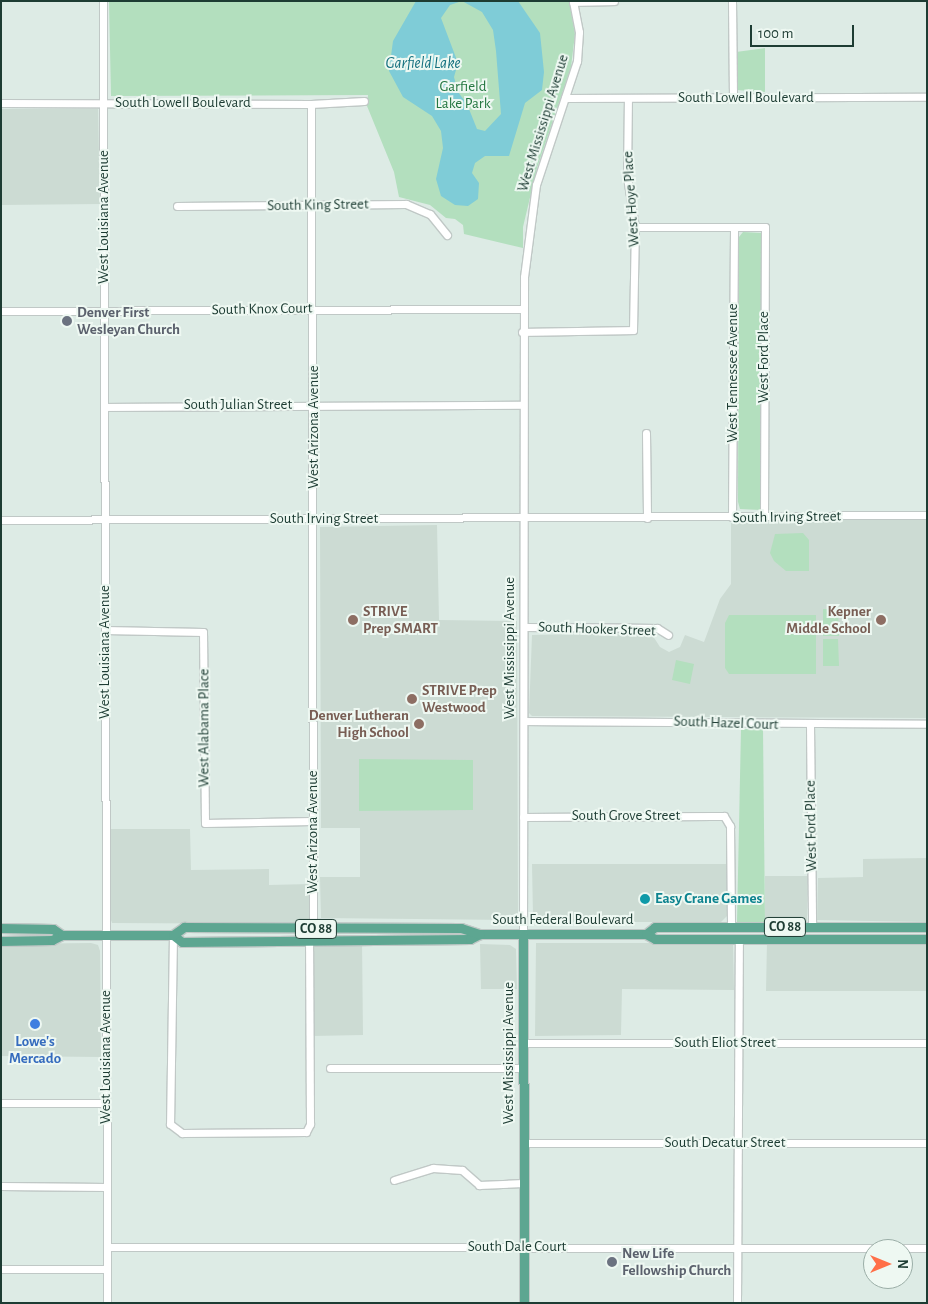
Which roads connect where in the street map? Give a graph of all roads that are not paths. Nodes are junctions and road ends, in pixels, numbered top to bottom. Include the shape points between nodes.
1 (103, 1) edge
2 (614, 1) edge
3 (732, 1) edge
4 (573, 2) edge
5 (927, 97) edge
6 (565, 98) junction
7 (628, 98) junction
8 (733, 98) junction
9 (364, 101) dead end
10 (1, 103) edge
11 (102, 103) junction
12 (311, 104) junction
13 (177, 206) dead end
14 (314, 206) junction
15 (635, 227) junction
16 (734, 228) junction
17 (447, 235) dead end
18 (314, 308) junction
19 (522, 309) junction
20 (1, 311) edge
21 (104, 311) junction
22 (522, 332) junction
23 (314, 405) junction
24 (522, 405) junction
25 (104, 406) junction
26 (646, 434) dead end
27 (927, 515) edge
28 (732, 517) junction
29 (764, 517) junction
30 (524, 518) junction
31 (647, 518) junction
32 (314, 519) junction
33 (1, 520) edge
34 (106, 520) junction
35 (524, 627) junction
36 (104, 630) junction
37 (668, 635) dead end
38 (524, 721) junction
39 (927, 724) edge
40 (810, 726) junction
41 (523, 817) junction
42 (312, 821) junction
43 (731, 927) junction
44 (812, 927) junction
45 (927, 927) edge
46 (1, 928) edge
47 (313, 929) junction
48 (480, 934) junction
49 (523, 934) junction
50 (646, 934) junction
51 (62, 935) junction
52 (106, 935) junction
53 (173, 935) junction
54 (739, 938) junction
55 (309, 939) junction
56 (927, 939) edge
57 (1, 940) edge
58 (523, 1043) junction
59 (738, 1043) junction
60 (927, 1043) edge
61 (330, 1068) dead end
62 (523, 1068) junction
63 (1, 1103) edge
64 (106, 1104) junction
65 (523, 1143) junction
66 (738, 1143) junction
67 (927, 1143) edge
68 (394, 1180) dead end
69 (523, 1183) junction
70 (1, 1186) edge
71 (106, 1187) junction
72 (107, 1247) junction
73 (523, 1247) junction
74 (738, 1247) junction
75 (927, 1248) edge
76 (1, 1269) edge
77 (106, 1269) junction
78 (107, 1303) edge
79 (524, 1303) edge
80 (737, 1303) edge

1 - 11 street, West Louisiana Avenue
2 - 4 street
3 - 8 street
4 - 6 street, West Mississippi Avenue via 579,47
5 - 8 street, South Lowell Boulevard
6 - 7 street, South Lowell Boulevard
6 - 19 street, West Mississippi Avenue via 544,156 533,200
7 - 8 street, South Lowell Boulevard
7 - 15 street, West Hoye Place via 627,177
9 - 12 street, South Lowell Boulevard
10 - 11 street, South Lowell Boulevard
11 - 12 street, South Lowell Boulevard
11 - 21 street, West Louisiana Avenue
12 - 14 street, West Arizona Avenue
13 - 14 street, South King Street
14 - 17 street, South King Street via 406,204 430,214
14 - 18 street, West Arizona Avenue
15 - 16 street
15 - 22 street, West Hoye Place via 633,330
16 - 28 street, West Tennessee Avenue
16 - 29 street, West Ford Place via 765,227
18 - 19 street, South Knox Court
18 - 21 street, South Knox Court
18 - 23 street, West Arizona Avenue
19 - 22 street, West Mississippi Avenue
20 - 21 street, South Knox Court
21 - 25 street, West Louisiana Avenue
22 - 24 street, West Mississippi Avenue
23 - 24 street, South Julian Street
23 - 25 street, South Julian Street
23 - 32 street, West Arizona Avenue
24 - 30 street, West Mississippi Avenue
25 - 34 street, West Louisiana Avenue
26 - 31 street
27 - 29 street, South Irving Street
28 - 29 street, South Irving Street
28 - 31 street, South Irving Street
30 - 31 street, South Irving Street
30 - 32 street, South Irving Street
30 - 35 street, West Mississippi Avenue
32 - 34 street, South Irving Street
32 - 42 street, West Arizona Avenue
33 - 34 street, South Irving Street
34 - 36 street, West Louisiana Avenue
35 - 37 street, South Hooker Street via 657,628
35 - 38 street, West Mississippi Avenue
36 - 42 street, West Alabama Place via 203,632 205,823
36 - 52 street, West Louisiana Avenue
38 - 40 street, South Hazel Court via 708,721
38 - 41 street, West Mississippi Avenue
39 - 40 street, South Hazel Court
40 - 44 street, West Ford Place
41 - 43 street, South Grove Street via 719,816 727,820 730,826
41 - 49 street, West Mississippi Avenue
42 - 47 street, West Arizona Avenue
43 - 44 main road, South Federal Boulevard / CO 88
43 - 50 main road, South Federal Boulevard / CO 88 via 655,927
44 - 45 main road, South Federal Boulevard / CO 88
46 - 51 main road, South Federal Boulevard / CO 88 via 53,929
47 - 48 main road, South Federal Boulevard / CO 88 via 461,928
47 - 53 main road, South Federal Boulevard / CO 88 via 184,927
48 - 49 main road, South Federal Boulevard / CO 88
48 - 55 main road, South Federal Boulevard / CO 88 via 470,939
49 - 50 main road, South Federal Boulevard / CO 88
49 - 58 main road, West Mississippi Avenue
50 - 54 main road, South Federal Boulevard / CO 88 via 655,939
51 - 52 main road, South Federal Boulevard / CO 88
51 - 57 main road, South Federal Boulevard / CO 88 via 52,940
52 - 53 main road, South Federal Boulevard / CO 88
52 - 64 street, West Louisiana Avenue
53 - 55 main road, South Federal Boulevard / CO 88 via 182,942
53 - 55 street via 170,1124 182,1133 306,1132 310,1124
54 - 56 main road, South Federal Boulevard / CO 88
54 - 59 street
58 - 59 street, South Eliot Street
58 - 62 main road, West Mississippi Avenue
59 - 60 street, South Eliot Street
59 - 66 street
61 - 62 street
62 - 65 main road, West Mississippi Avenue
63 - 64 street
64 - 71 street, West Louisiana Avenue
65 - 66 street, South Decatur Street
65 - 69 main road, West Mississippi Avenue
66 - 67 street, South Decatur Street
66 - 74 street
68 - 69 street via 433,1168 462,1170 479,1185
69 - 73 main road, West Mississippi Avenue
70 - 71 street
71 - 72 street, West Louisiana Avenue
72 - 73 street, South Dale Court
72 - 77 street, West Louisiana Avenue
73 - 74 street, South Dale Court
73 - 79 main road, West Mississippi Avenue
74 - 75 street, South Dale Court
74 - 80 street
76 - 77 street
77 - 78 street, West Louisiana Avenue

